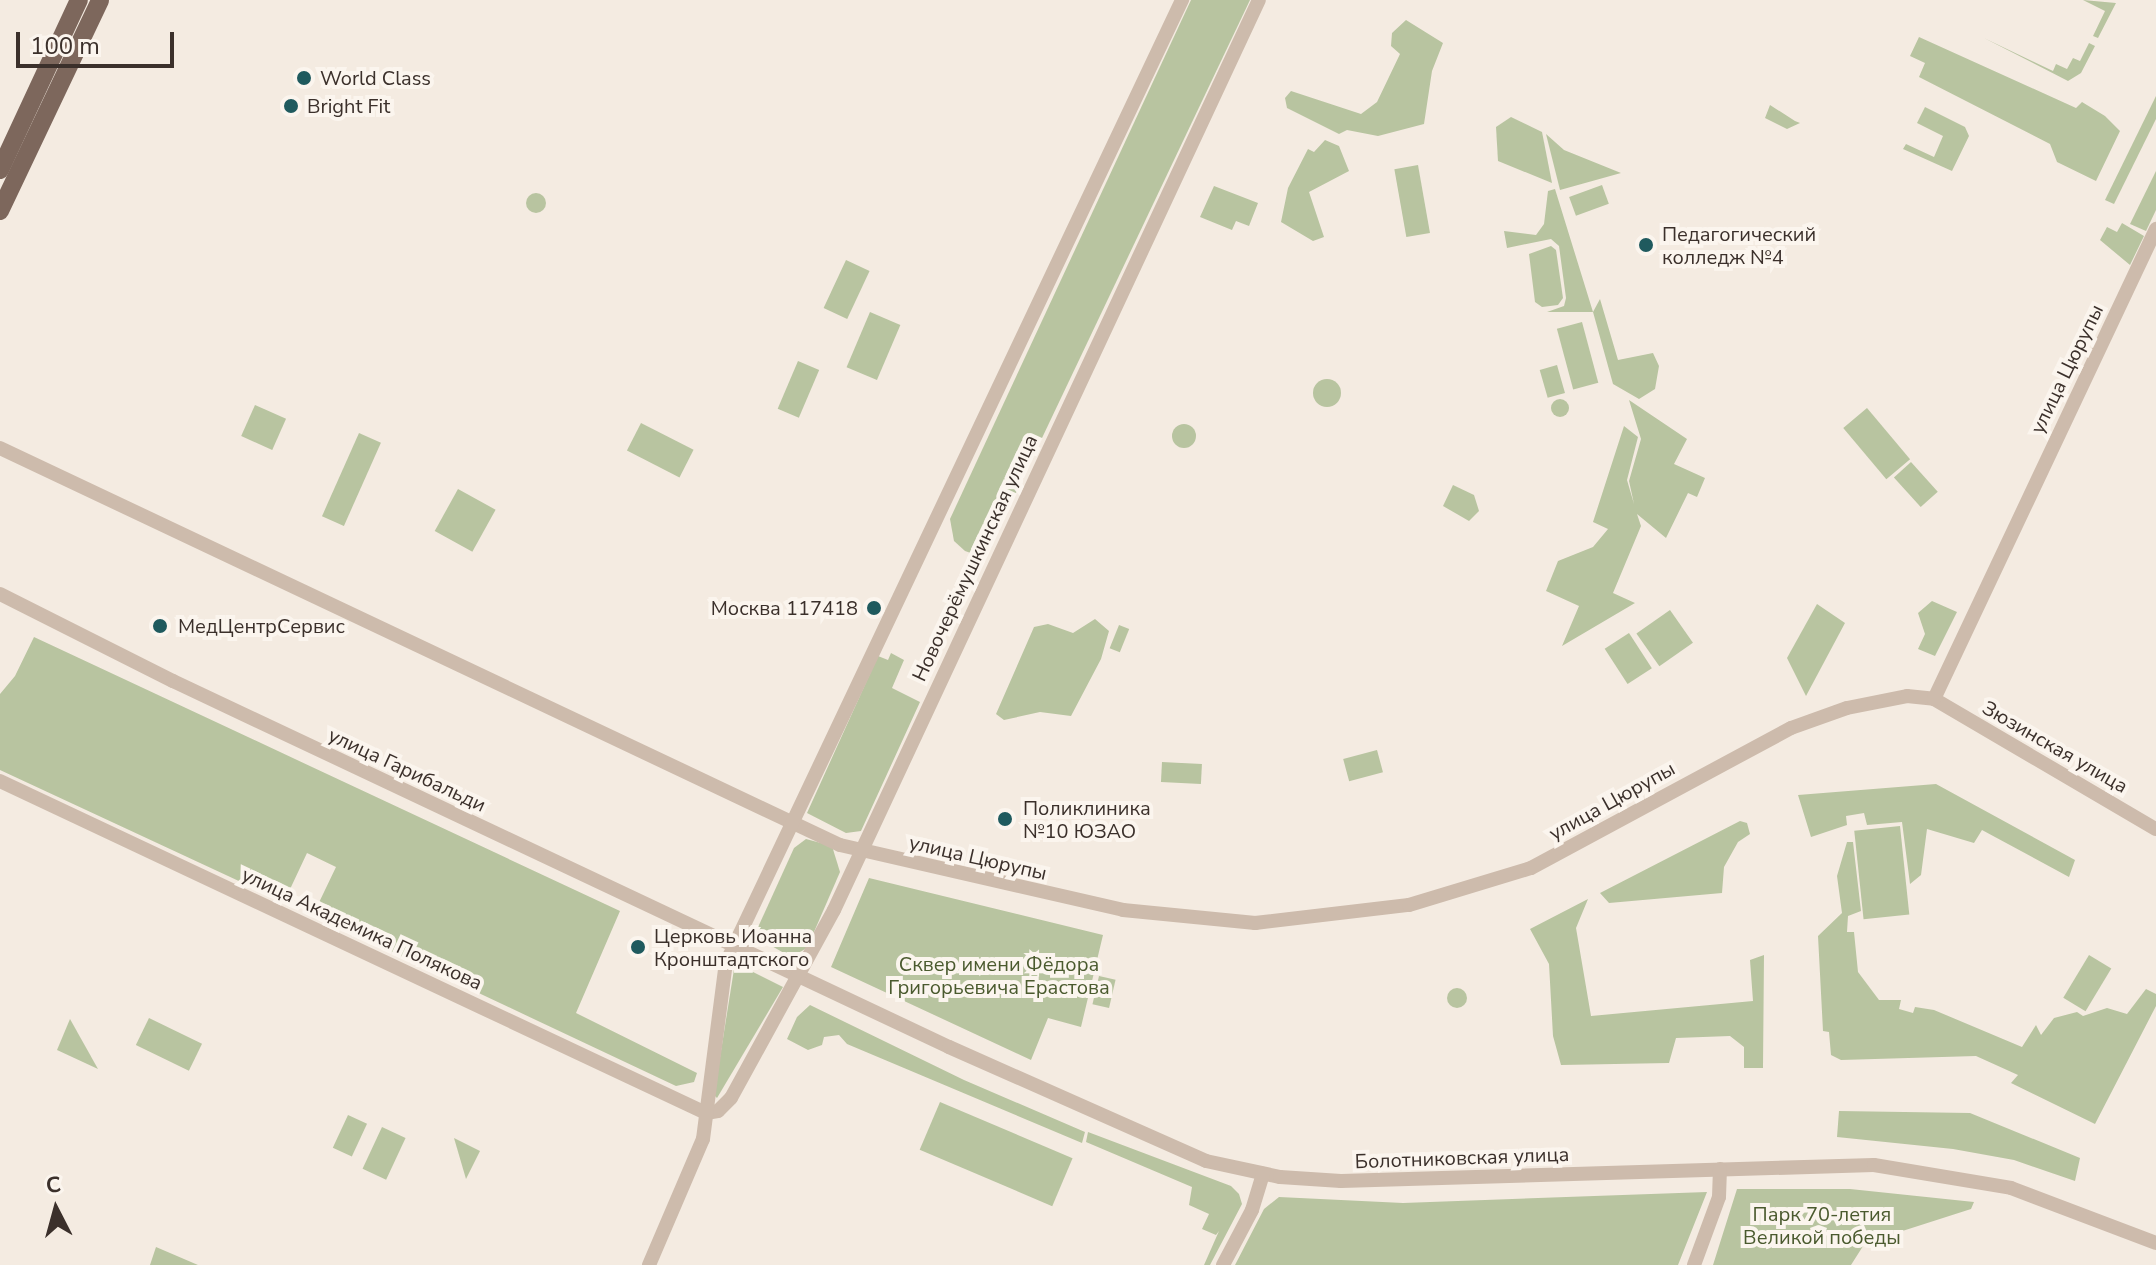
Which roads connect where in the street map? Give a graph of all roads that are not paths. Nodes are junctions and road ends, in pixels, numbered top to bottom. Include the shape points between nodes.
1 (79, 0) edge
2 (100, 0) edge
3 (1182, 0) edge
4 (1259, 0) edge
5 (0, 170) edge
6 (0, 211) edge
7 (2156, 229) edge
8 (0, 448) edge
9 (0, 594) edge
10 (1934, 699) junction
11 (0, 781) edge
12 (793, 825) junction
13 (2156, 829) edge
14 (860, 850) junction
15 (735, 946) junction
16 (800, 976) junction
17 (706, 1113) junction
18 (1720, 1169) junction
19 (1263, 1174) junction
20 (2156, 1243) edge
21 (649, 1265) edge
22 (1223, 1265) edge
23 (1694, 1265) edge

1 - 5 main road
2 - 6 main road
3 - 12 street
4 - 14 street, Новочерёмушкинская улица
7 - 10 street, улица Цюрупы
8 - 12 street
9 - 15 street, улица Гарибальди
10 - 13 street, Зюзинская улица
10 - 14 street, улица Цюрупы via 1877,700 1791,728 1503,878 1409,905 1300,922 1234,924 1164,917
11 - 17 street, улица Академика Полякова
12 - 14 street, улица Цюрупы
12 - 15 street
14 - 16 street, Новочерёмушкинская улица
15 - 16 street, улица Гарибальди
15 - 17 street via 721,978
16 - 17 street, Новочерёмушкинская улица via 727,1104
16 - 19 street, Болотниковская улица via 1166,1146
17 - 21 street via 703,1139
18 - 19 street, Болотниковская улица via 1380,1181
18 - 20 street, Болотниковская улица via 1864,1164 1951,1175 2074,1209
18 - 23 street via 1719,1197
19 - 22 street via 1257,1198

